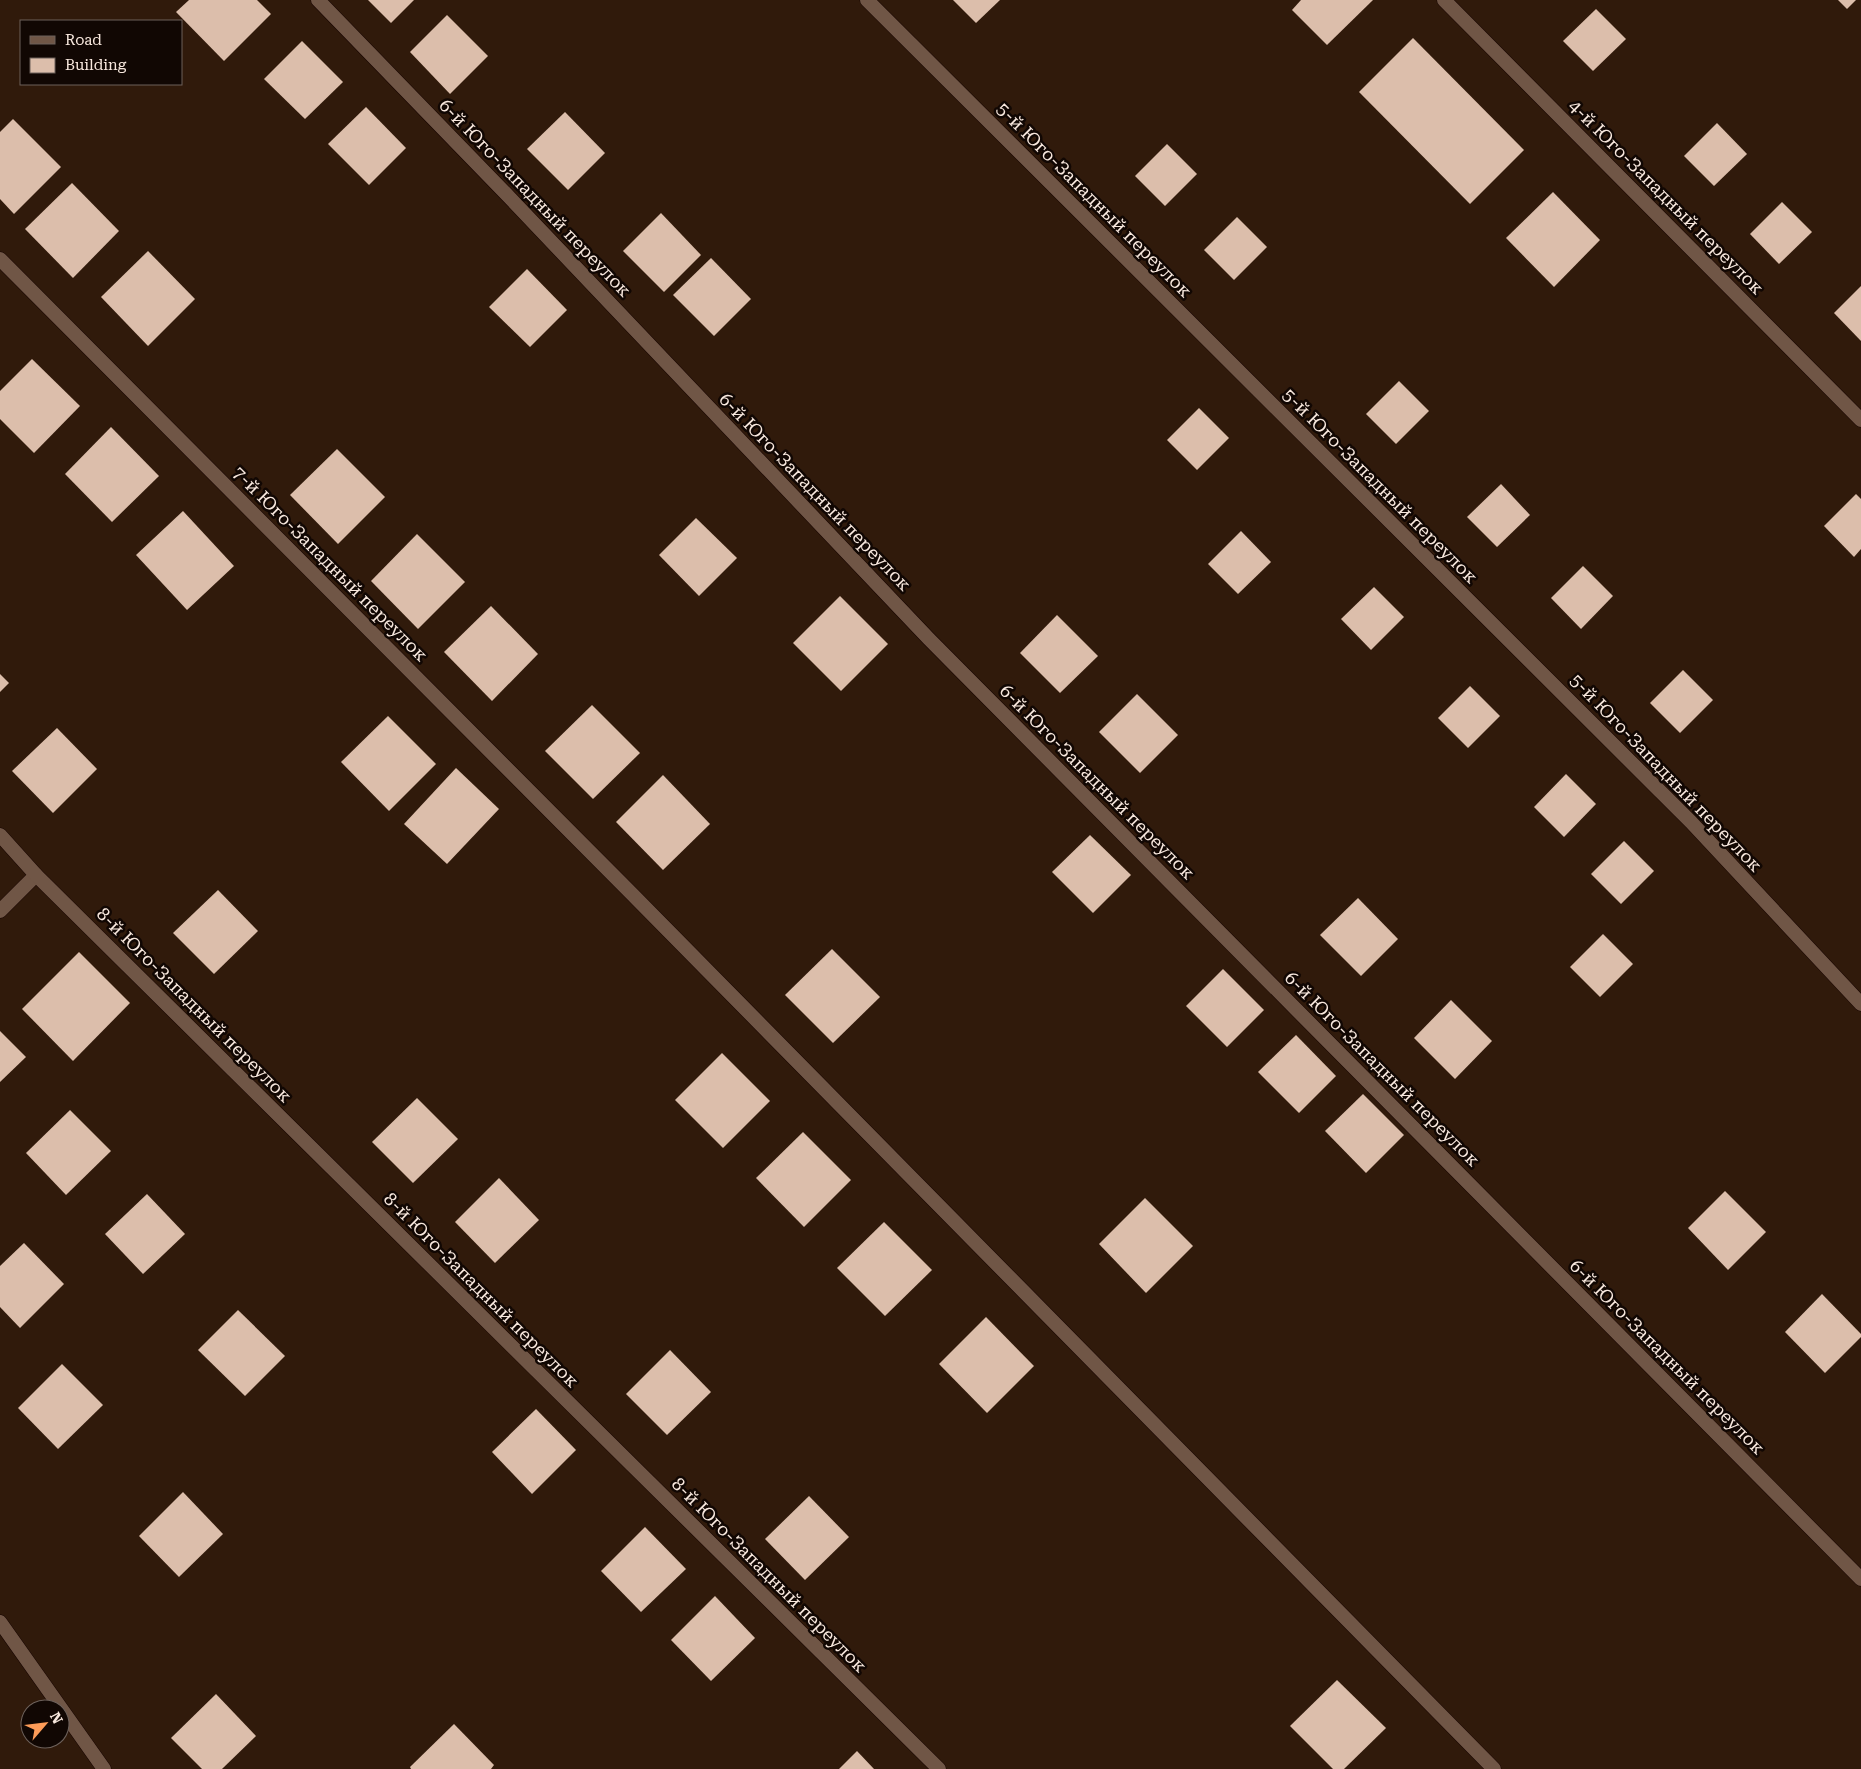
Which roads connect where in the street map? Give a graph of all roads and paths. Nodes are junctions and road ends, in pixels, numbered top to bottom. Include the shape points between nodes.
1 (318, 0) edge
2 (867, 0) edge
3 (1444, 0) edge
4 (0, 259) edge
5 (1861, 420) edge
6 (0, 835) edge
7 (36, 875) junction
8 (0, 911) edge
9 (1861, 1004) edge
10 (1861, 1579) edge
11 (0, 1622) edge
12 (104, 1769) edge
13 (939, 1769) edge
14 (1494, 1769) edge

1 - 10 street, 6-й Юго-Западный переулок via 929,639
2 - 9 street, 5-й Юго-Западный переулок via 1691,822
3 - 5 street, 4-й Юго-Западный переулок
4 - 14 street, 7-й Юго-Западный переулок via 633,895
6 - 7 street, 8-й Юго-Западный переулок
7 - 8 street
7 - 13 street, 8-й Юго-Западный переулок
11 - 12 street

